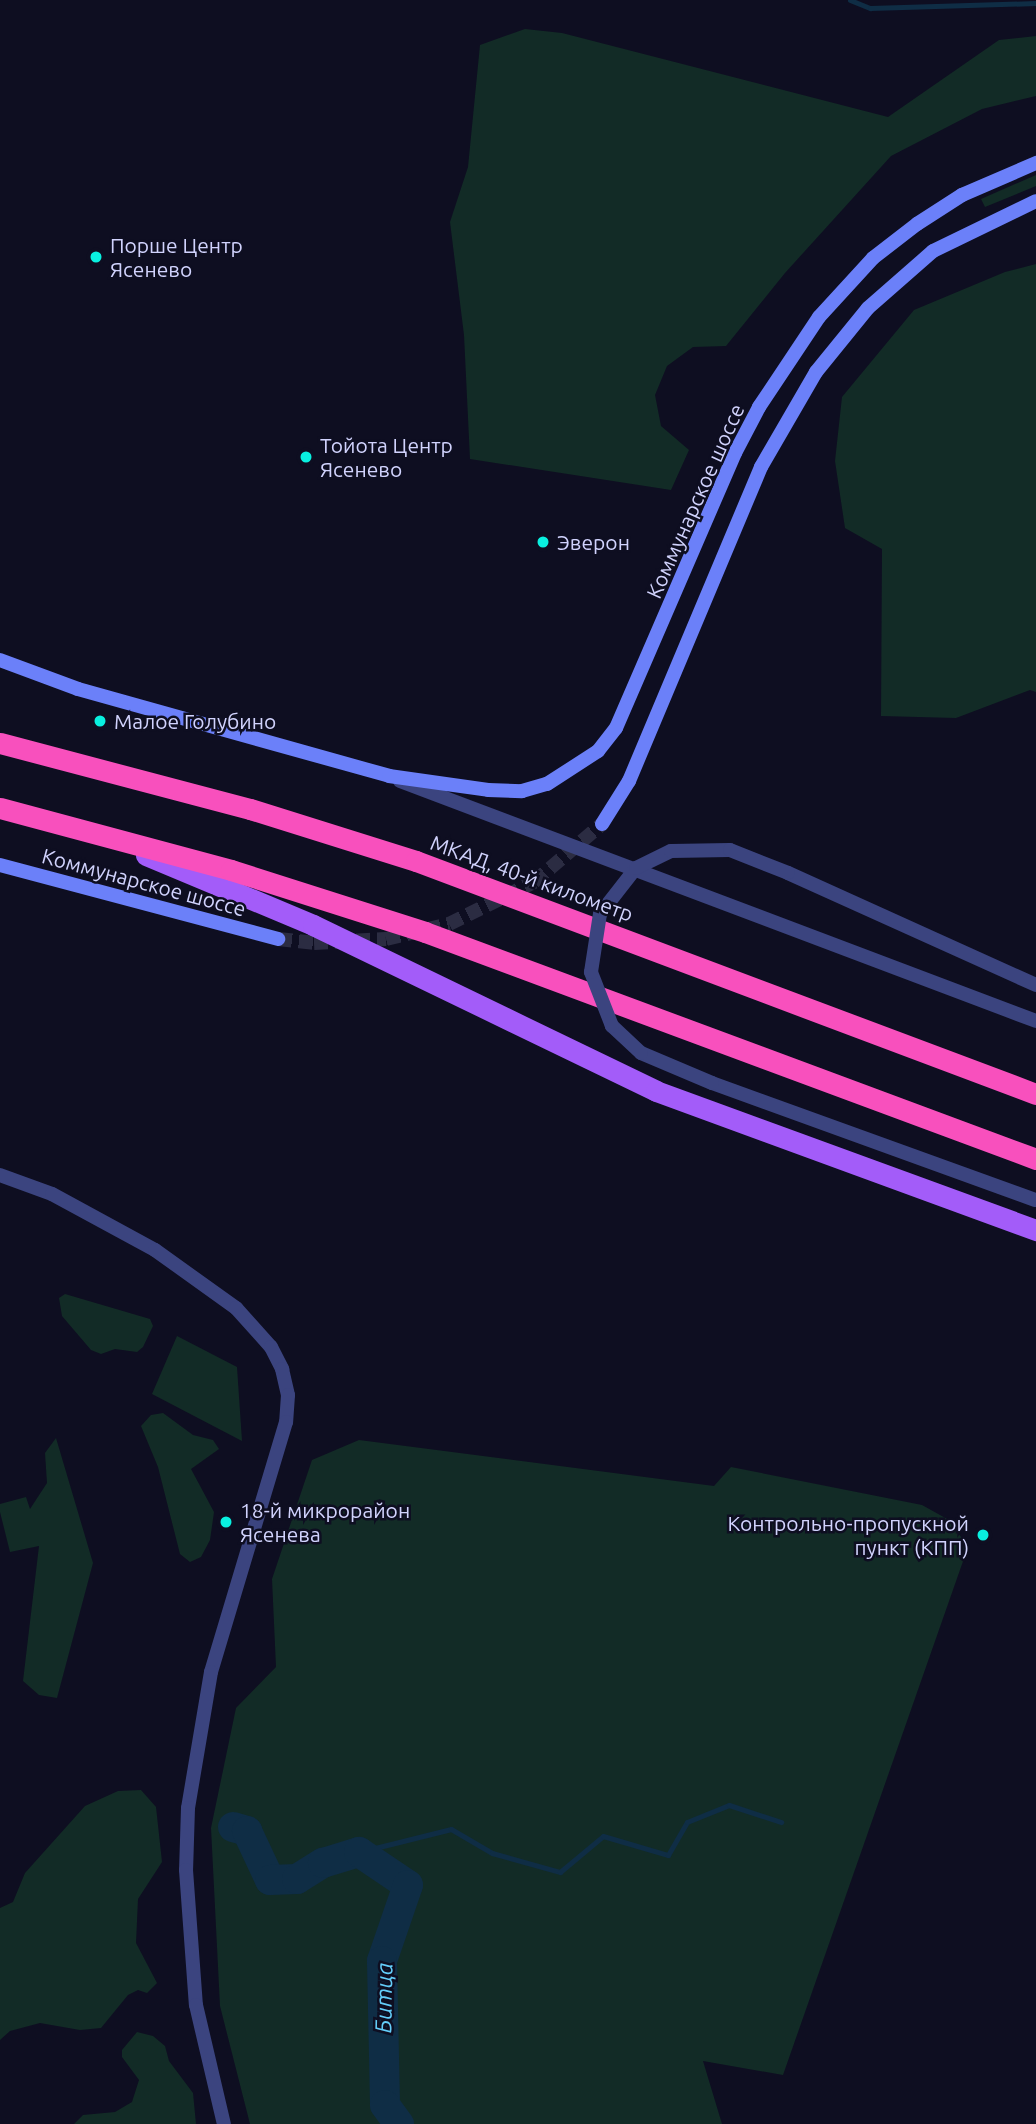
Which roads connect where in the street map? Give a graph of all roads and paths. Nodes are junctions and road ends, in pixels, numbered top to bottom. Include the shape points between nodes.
1 (1036, 163) edge
2 (1036, 201) edge
3 (0, 660) edge
4 (0, 743) edge
5 (388, 776) junction
6 (0, 808) edge
7 (602, 824) tunnel mouth
8 (79, 828) junction
9 (0, 865) edge
10 (278, 939) tunnel mouth
11 (1036, 985) edge
12 (1036, 1021) edge
13 (1036, 1094) edge
14 (1036, 1159) edge
15 (0, 1175) edge
16 (1036, 1200) edge
17 (1036, 1230) edge
18 (225, 2124) edge

1 - 5 main road, Коммунарское шоссе via 962,195 917,224 873,258 812,326 735,453 632,695 598,751 573,771 522,790
2 - 7 main road via 933,251 868,307 816,372 761,467 633,771
3 - 5 main road, Коммунарское шоссе via 78,689
4 - 13 highway, МКАД, 40-й километр via 250,809 416,861
5 - 12 street
6 - 8 highway
8 - 14 highway via 231,870 425,932
8 - 17 main road via 313,925 656,1091
9 - 10 main road, Коммунарское шоссе
11 - 16 street, bridge via 749,856 711,847 671,851 636,868 609,897 592,943 595,991 612,1026 658,1063
15 - 18 street via 52,1194 155,1250 236,1308 255,1326 282,1369 288,1395 286,1422 211,1672 188,1808 186,1870 195,1993

